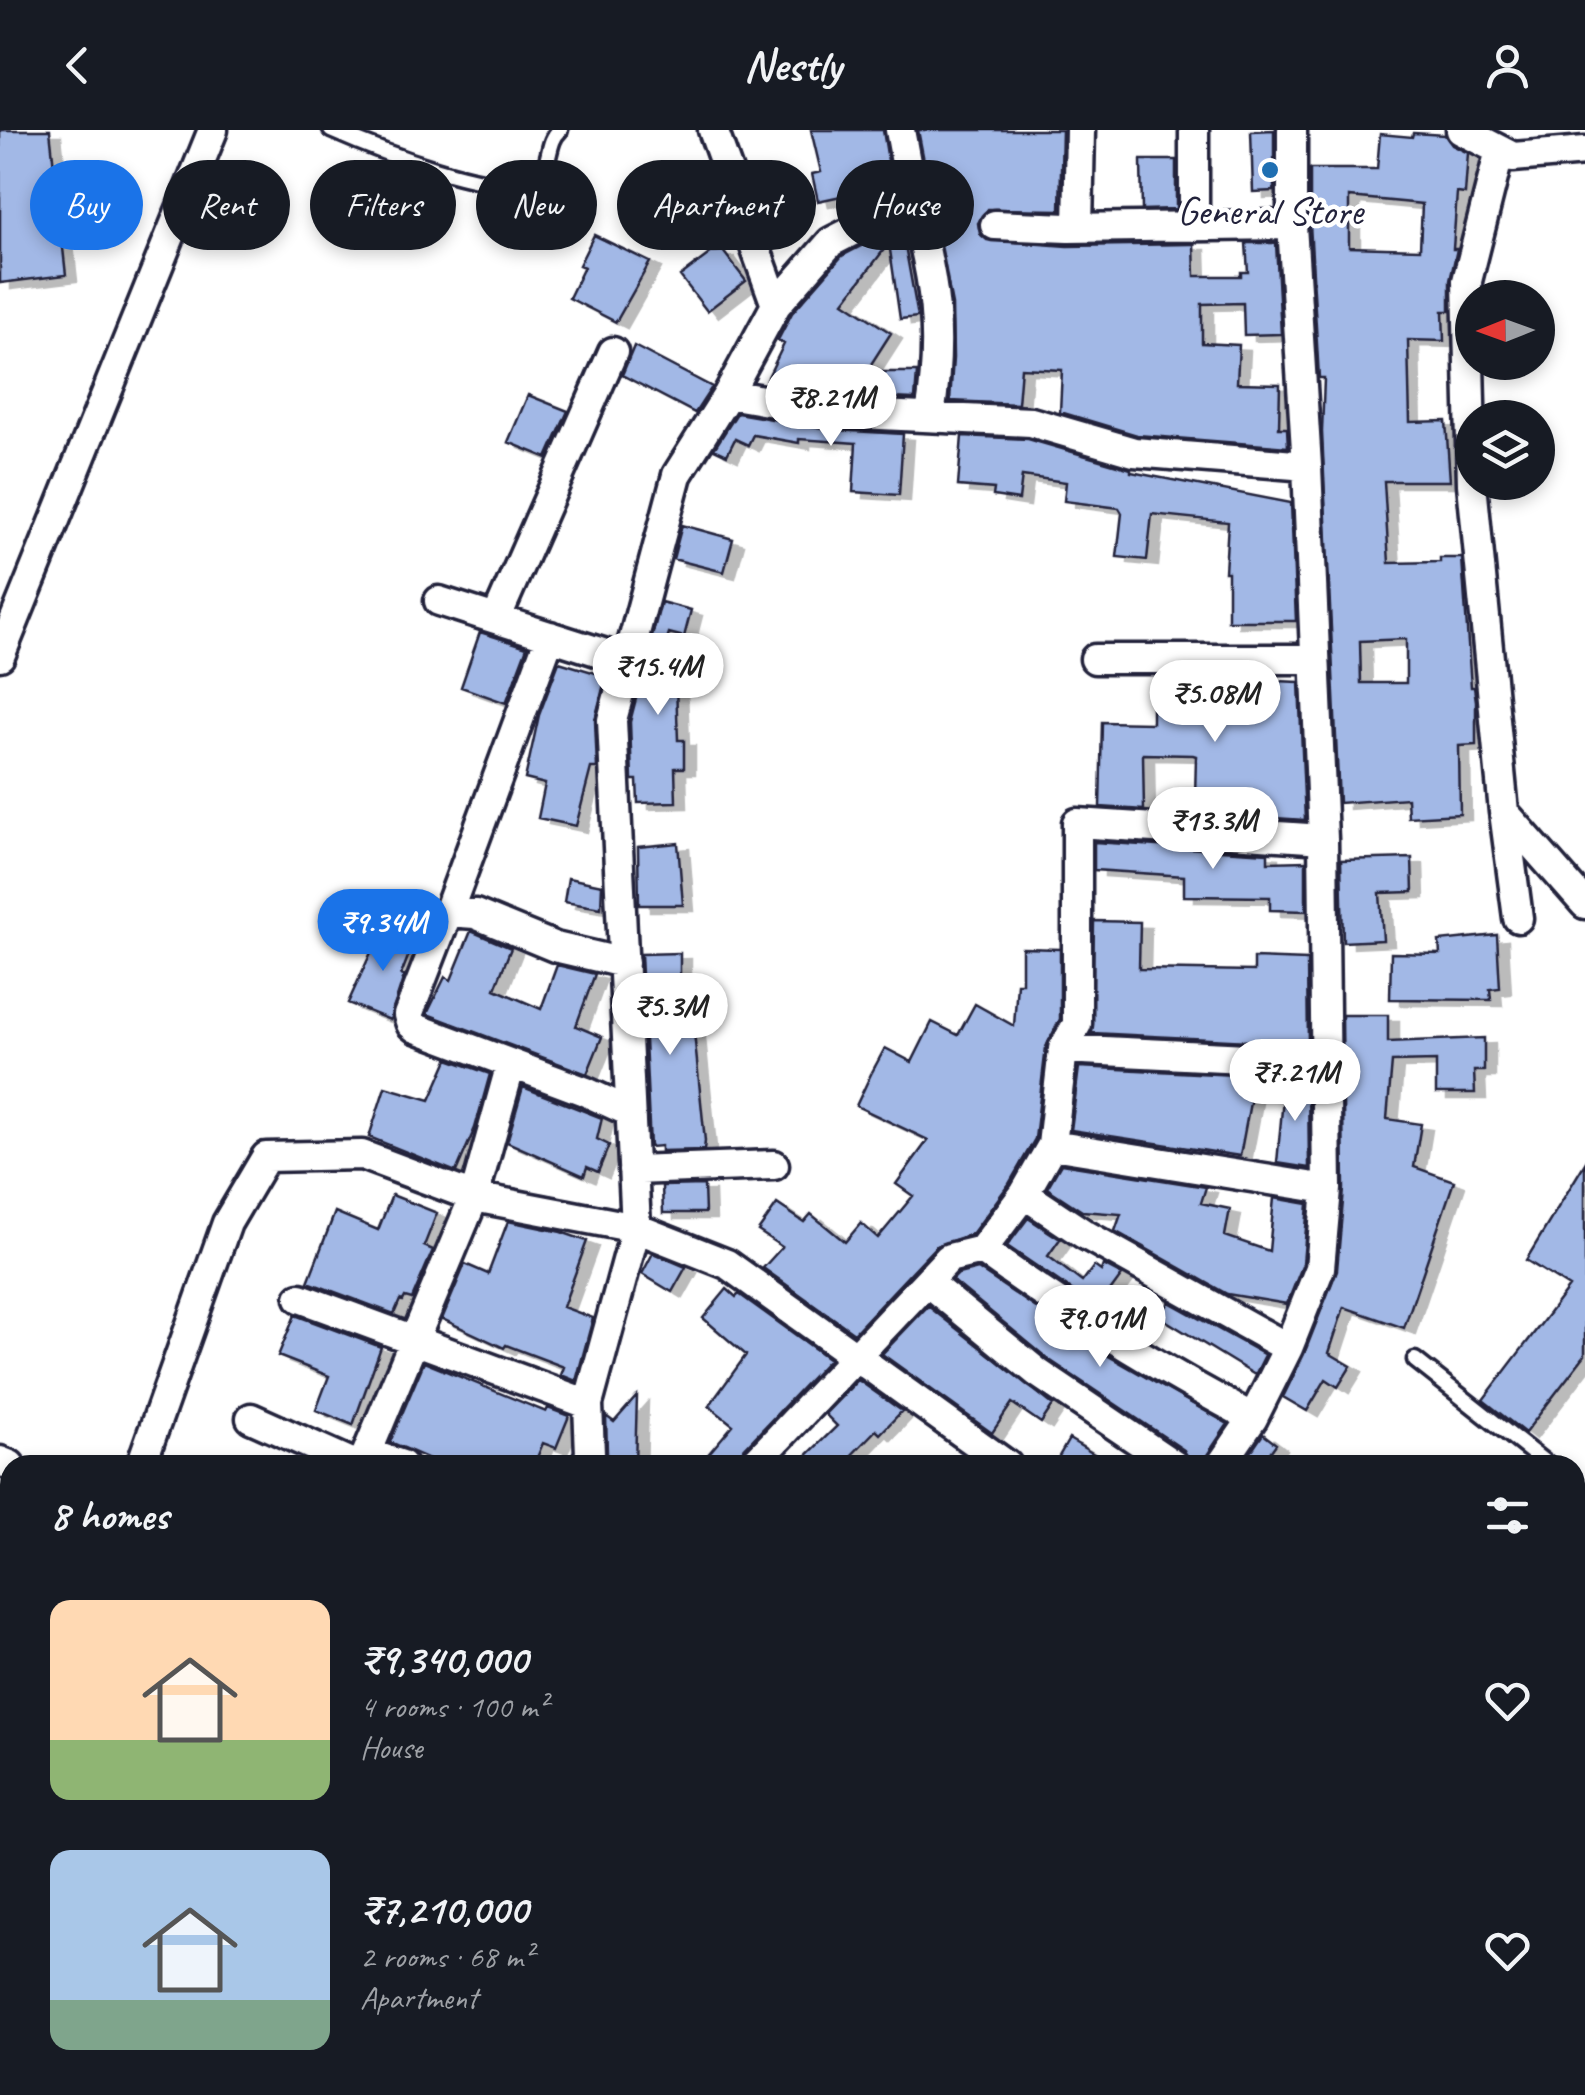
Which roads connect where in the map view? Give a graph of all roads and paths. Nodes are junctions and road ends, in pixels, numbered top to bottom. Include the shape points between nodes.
1 (212, 130) edge
2 (331, 130) edge
3 (560, 130) edge
4 (713, 130) edge
5 (900, 130) edge
6 (1080, 130) edge
7 (1194, 130) edge
8 (1292, 130) edge
9 (1461, 130) edge
10 (1500, 150) junction
11 (1585, 152) edge
12 (906, 160) edge
13 (995, 225) dead end
14 (1292, 225) junction
15 (1194, 227) junction
16 (1078, 228) junction
17 (836, 239) edge
18 (925, 250) edge
19 (776, 305) junction
20 (612, 352) dead end
21 (728, 394) junction
22 (930, 416) junction
23 (1308, 466) junction
24 (439, 601) dead end
25 (496, 618) junction
26 (550, 636) junction
27 (0, 656) edge
28 (1315, 658) junction
29 (1095, 659) dead end
30 (628, 661) junction
31 (1504, 812) junction
32 (1323, 839) junction
33 (1585, 904) edge
34 (448, 912) junction
35 (1518, 918) dead end
36 (624, 962) junction
37 (1063, 1049) junction
38 (1326, 1062) junction
39 (511, 1064) junction
40 (630, 1112) junction
41 (1052, 1145) junction
42 (774, 1165) dead end
43 (633, 1170) junction
44 (1327, 1189) junction
45 (1024, 1194) junction
46 (474, 1197) junction
47 (636, 1228) junction
48 (982, 1250) junction
49 (927, 1282) junction
50 (300, 1298) dead end
51 (416, 1341) junction
52 (1288, 1348) junction
53 (858, 1356) junction
54 (1415, 1360) dead end
55 (588, 1404) junction
56 (251, 1418) dead end
57 (1253, 1418) junction
58 (145, 1455) edge
59 (347, 1455) edge
60 (365, 1455) edge
61 (590, 1455) edge
62 (763, 1455) edge
63 (994, 1455) edge
64 (1159, 1455) edge
65 (1228, 1455) edge
66 (1535, 1455) edge

1 - 27 street
2 - 3 lane via 442,172 516,185 536,180
4 - 19 street
5 - 12 street
6 - 16 street
7 - 15 street
8 - 14 street
9 - 10 street
10 - 11 street via 1513,157
10 - 31 street via 1467,282 1472,484
13 - 16 street
14 - 15 street
14 - 23 street
15 - 16 street
17 - 19 street
18 - 22 street via 938,308
19 - 21 street
20 - 25 street
21 - 22 street via 838,413
21 - 30 street via 677,475
22 - 23 street via 1030,422 1134,452
23 - 28 street
24 - 25 street
25 - 26 street
26 - 30 street
26 - 34 street
28 - 29 street
28 - 32 street
30 - 36 street via 612,720
31 - 33 street
31 - 35 street
32 - 37 street via 1078,823 1077,1024
32 - 38 street
34 - 36 street via 476,914 555,947
34 - 39 street via 408,1015 411,1024
36 - 40 street
37 - 38 street
37 - 41 street
38 - 44 street
39 - 40 street
39 - 46 street
40 - 43 street
41 - 44 street
41 - 45 street
42 - 43 street
43 - 47 street
44 - 52 street via 1320,1268
45 - 48 street
45 - 52 street
46 - 47 street
46 - 51 street
46 - 58 street via 362,1155 266,1157 227,1223
47 - 53 street via 727,1264
47 - 55 street
48 - 49 street via 949,1258
48 - 57 street via 1157,1367
49 - 53 street
49 - 64 street via 1038,1374
50 - 51 street
51 - 55 street
51 - 60 street
52 - 57 street
53 - 62 street
53 - 63 street
54 - 66 lane
55 - 61 street
56 - 59 street
57 - 65 street

